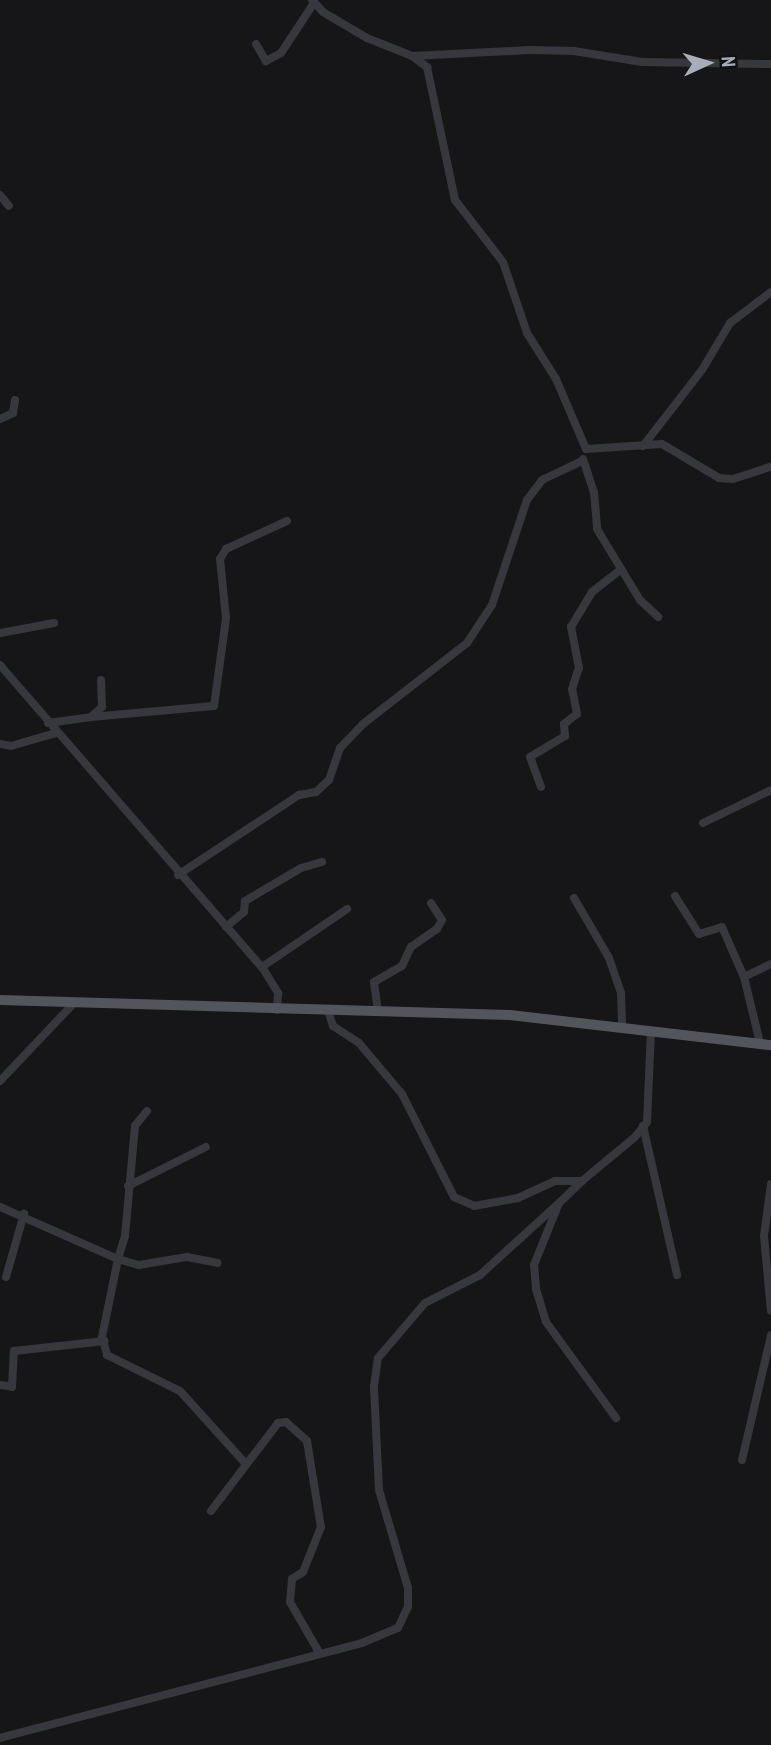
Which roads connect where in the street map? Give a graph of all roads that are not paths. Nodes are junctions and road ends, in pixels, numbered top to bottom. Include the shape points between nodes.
1 (313, 1) edge
2 (256, 44) dead end
3 (412, 56) junction
4 (771, 64) edge
5 (0, 195) edge
6 (9, 206) dead end
7 (771, 292) edge
8 (15, 400) dead end
9 (0, 419) edge
10 (643, 446) junction
11 (586, 449) junction
12 (582, 461) junction
13 (771, 467) edge
14 (287, 522) dead end
15 (620, 570) junction
16 (658, 617) dead end
17 (54, 623) dead end
18 (0, 633) edge
19 (0, 665) edge
20 (101, 680) dead end
21 (91, 717) junction
22 (47, 723) junction
23 (56, 733) junction
24 (0, 744) edge
25 (541, 787) dead end
26 (771, 790) edge
27 (703, 823) dead end
28 (322, 862) dead end
29 (178, 875) junction
30 (675, 896) dead end
31 (575, 898) dead end
32 (431, 903) dead end
33 (347, 909) dead end
34 (226, 927) junction
35 (771, 964) edge
36 (262, 967) junction
37 (744, 977) junction
38 (0, 1000) edge
39 (74, 1003) junction
40 (277, 1010) junction
41 (328, 1010) junction
42 (378, 1011) junction
43 (622, 1028) junction
44 (651, 1031) junction
45 (766, 1044) edge
46 (0, 1081) edge
47 (146, 1111) dead end
48 (643, 1126) junction
49 (206, 1147) dead end
50 (582, 1181) junction
51 (771, 1184) edge
52 (128, 1186) junction
53 (559, 1203) junction
54 (0, 1208) edge
55 (24, 1214) junction
56 (118, 1259) junction
57 (217, 1263) dead end
58 (677, 1275) dead end
59 (6, 1277) dead end
60 (771, 1311) edge
61 (771, 1335) edge
62 (104, 1341) junction
63 (0, 1385) edge
64 (616, 1418) dead end
65 (742, 1461) dead end
66 (246, 1464) junction
67 (211, 1511) dead end
68 (320, 1654) junction
69 (0, 1738) edge

1 - 2 street via 281,53 266,61
1 - 3 street via 367,38
3 - 4 street via 574,51 642,62
3 - 11 street via 427,67 455,200 503,262 527,333 556,379
5 - 6 street
7 - 10 street via 730,323 702,370
8 - 9 street via 13,413
10 - 11 street
10 - 13 street via 662,444 719,478 733,479
11 - 12 street
12 - 15 street via 594,492 597,529
12 - 29 street via 542,480 527,500 492,605 467,643 363,724 341,748 329,780 316,792 299,795
14 - 21 street via 226,549 220,559 226,618 214,706
15 - 16 street
15 - 25 street via 592,593 571,627 579,668 572,690 577,713 564,724 565,736 530,757
17 - 18 street
19 - 22 street
20 - 21 street via 102,707
21 - 22 street
22 - 23 street
23 - 24 street via 11,746
23 - 29 street
26 - 27 street
28 - 34 street via 301,868 245,901 244,912
29 - 34 street
30 - 37 street via 699,934 722,927
31 - 43 street via 610,958 621,993
32 - 42 street via 442,920 437,929 411,947 402,967 374,982
33 - 36 street
34 - 36 street
35 - 37 street
36 - 40 street via 278,993
37 - 45 street
38 - 39 main road
39 - 40 main road
39 - 46 street
40 - 41 main road
41 - 42 main road
41 - 50 street via 333,1026 359,1043 402,1094 454,1197 474,1206 518,1198 555,1181
42 - 43 main road via 510,1015
43 - 44 main road
44 - 45 main road
44 - 48 street
47 - 52 street via 135,1126
48 - 50 street
48 - 58 street
49 - 52 street
50 - 53 street
51 - 60 street via 764,1236
52 - 56 street via 125,1236
53 - 64 street via 534,1265 536,1289 546,1322
53 - 68 street via 480,1275 425,1303 377,1358 379,1490 399,1552 408,1608 398,1628 382,1637
54 - 55 street
55 - 56 street
55 - 59 street
56 - 57 street via 139,1265 187,1257
56 - 62 street
61 - 65 street
62 - 63 street via 14,1351 12,1387
62 - 66 street via 107,1355 180,1391
66 - 67 street
66 - 68 street via 278,1423 286,1422 307,1441 321,1527 303,1572 292,1579 290,1602
68 - 69 street

